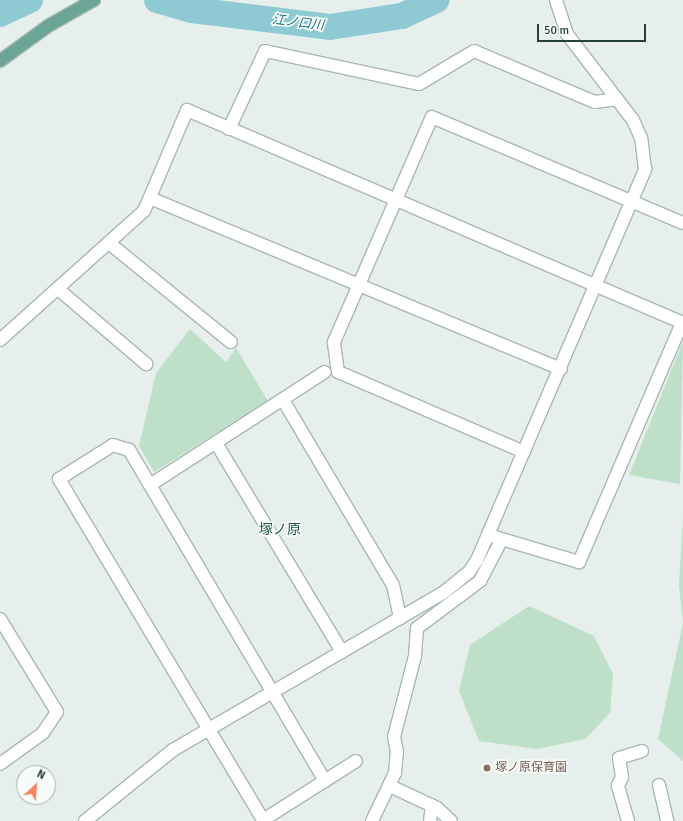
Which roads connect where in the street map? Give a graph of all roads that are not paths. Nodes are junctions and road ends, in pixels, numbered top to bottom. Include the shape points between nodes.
1 (94, 0) edge
2 (556, 0) edge
3 (0, 61) edge
4 (617, 99) junction
5 (229, 128) junction
6 (150, 198) junction
7 (396, 200) junction
8 (633, 202) junction
9 (683, 223) edge
10 (109, 243) junction
11 (359, 285) junction
12 (596, 287) junction
13 (58, 289) junction
14 (682, 323) edge
15 (0, 340) edge
16 (231, 342) dead end
17 (146, 364) dead end
18 (561, 369) junction
19 (325, 372) dead end
20 (283, 400) junction
21 (216, 443) junction
22 (524, 452) junction
23 (150, 485) junction
24 (488, 534) junction
25 (502, 539) junction
26 (400, 618) junction
27 (1, 621) edge
28 (342, 652) junction
29 (273, 692) junction
30 (209, 729) junction
31 (642, 751) dead end
32 (356, 761) dead end
33 (0, 764) edge
34 (326, 781) junction
35 (659, 785) dead end
36 (390, 786) junction
37 (432, 805) junction
38 (85, 821) edge
39 (372, 821) edge
40 (430, 821) edge
41 (451, 821) edge
42 (628, 821) edge
43 (667, 821) edge

1 - 3 main road via 48,26
2 - 4 street via 566,34
4 - 5 street via 595,102 474,51 419,84 265,51
4 - 8 street via 632,120 645,155 642,182
5 - 6 street via 187,110
5 - 7 street
6 - 10 street via 144,212
6 - 11 street
7 - 8 street via 432,117
7 - 11 street
7 - 12 street
8 - 9 street
8 - 12 street
10 - 13 street
10 - 16 street
11 - 18 street
11 - 22 street via 334,342 338,372
12 - 14 street
12 - 18 street
13 - 15 street
13 - 17 street
14 - 25 street via 579,562
18 - 22 street
19 - 20 street
20 - 21 street
20 - 26 street via 394,585
21 - 23 street
21 - 28 street
22 - 24 street
23 - 29 street
23 - 30 street via 129,450 113,445 59,479
24 - 25 street
24 - 26 street via 477,560 465,576
25 - 36 street via 480,581 417,628 415,656 394,737 397,765
26 - 28 street
27 - 33 street via 58,712 43,733
28 - 29 street
29 - 30 street
29 - 34 street
30 - 34 street via 263,820
30 - 38 street via 173,750
31 - 42 street via 619,758 622,778 618,785
32 - 34 street
35 - 43 street
36 - 37 street
36 - 39 street
37 - 40 street
37 - 41 street

